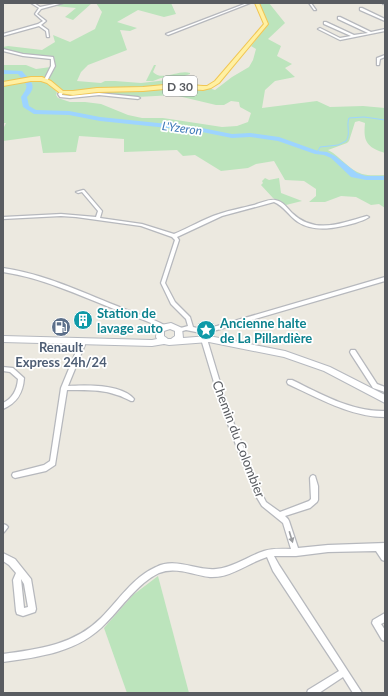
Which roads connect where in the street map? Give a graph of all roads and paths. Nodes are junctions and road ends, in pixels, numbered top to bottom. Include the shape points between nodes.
1 (32, 3) edge
2 (62, 3) edge
3 (249, 3) edge
4 (257, 3) edge
5 (310, 3) edge
6 (40, 8) junction
7 (315, 9) dead end
8 (361, 9) dead end
9 (339, 18) dead end
10 (385, 20) edge
11 (325, 23) dead end
12 (39, 26) junction
13 (319, 29) dead end
14 (385, 30) edge
15 (372, 33) junction
16 (167, 34) dead end
17 (3, 35) edge
18 (48, 36) dead end
19 (353, 36) junction
20 (3, 50) edge
21 (385, 56) edge
22 (378, 64) dead end
23 (46, 80) junction
24 (3, 84) edge
25 (62, 92) junction
26 (138, 98) dead end
27 (78, 192) dead end
28 (367, 217) dead end
29 (3, 218) edge
30 (98, 218) junction
31 (174, 236) junction
32 (3, 270) edge
33 (385, 279) edge
34 (164, 327) junction
35 (191, 329) junction
36 (180, 331) junction
37 (201, 336) junction
38 (161, 338) junction
39 (3, 339) edge
40 (175, 341) junction
41 (83, 342) junction
42 (353, 352) dead end
43 (3, 369) edge
44 (290, 382) dead end
45 (64, 388) junction
46 (385, 390) edge
47 (131, 399) dead end
48 (385, 399) edge
49 (3, 406) edge
50 (385, 414) edge
51 (14, 475) dead end
52 (313, 478) dead end
53 (279, 516) junction
54 (381, 547) edge
55 (296, 552) junction
56 (269, 554) junction
57 (3, 557) edge
58 (385, 558) edge
59 (20, 573) dead end
60 (385, 617) edge
61 (385, 637) edge
62 (3, 658) edge
63 (344, 672) junction
64 (311, 693) edge
65 (358, 693) edge

1 - 6 street
2 - 6 street
3 - 16 street
4 - 25 main road, D 30 via 266,24 217,82 209,87 96,90 73,94
5 - 7 street
6 - 12 street via 36,14 46,21
8 - 10 street
9 - 15 street
11 - 19 street
12 - 17 street
12 - 18 street via 47,31
13 - 19 street via 340,39
14 - 15 street
15 - 19 street
20 - 23 street via 23,55 51,57 53,66
21 - 22 street via 378,59
23 - 24 main road
23 - 25 main road
25 - 26 street via 61,96 67,97 99,94
27 - 30 street via 83,191 100,211
28 - 31 street via 336,227 317,227 299,220 274,201 220,215
29 - 30 street via 62,215
30 - 31 street via 150,226
31 - 35 street via 178,240 163,283 173,303 188,318
32 - 34 street via 45,279 152,320
33 - 37 street
34 - 36 main road via 174,326
34 - 38 main road via 160,330
35 - 36 street
35 - 37 street
36 - 37 main road
36 - 40 main road via 179,338
37 - 40 main road
37 - 48 main road via 297,358 334,373
37 - 53 street, Chemin du Colombier via 225,409 259,496 264,504
38 - 40 main road
38 - 41 main road via 152,343
39 - 41 main road
41 - 45 street
42 - 46 street via 375,386
43 - 49 street via 12,370 21,378 21,389 16,398
44 - 50 street via 355,410 376,416
45 - 47 street via 97,389 124,394
45 - 51 street via 62,414 52,463 46,468
52 - 53 street via 316,488 315,500 311,504
53 -> 55 street, Chemin du Colombier via 286,521
54 - 55 street
54 - 58 street
55 - 56 street
56 - 62 street via 215,573 160,568 131,589 86,636 50,649
56 - 63 street
57 - 59 street via 12,562
60 - 61 street via 376,623
63 - 64 street
63 - 65 street

